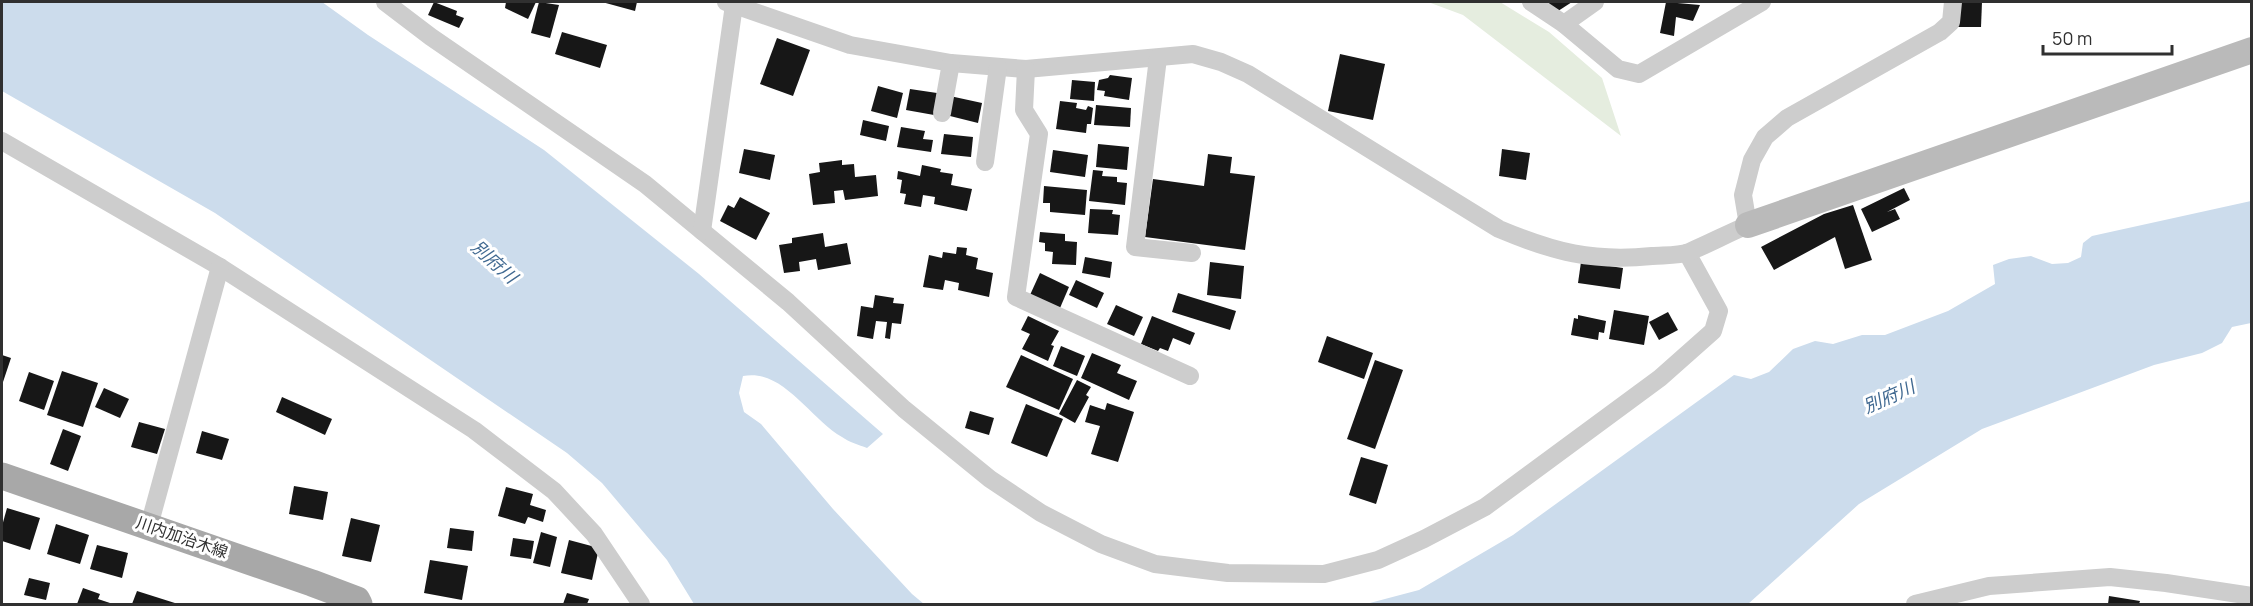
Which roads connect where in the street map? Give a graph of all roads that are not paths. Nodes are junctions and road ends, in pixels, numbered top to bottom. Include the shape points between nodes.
1 (385, 2) edge
2 (1531, 2) edge
3 (1595, 2) edge
4 (1762, 2) edge
5 (1953, 2) edge
6 (730, 3) edge
7 (1564, 24) junction
8 (2252, 50) edge
9 (1158, 58) junction
10 (951, 63) junction
11 (998, 67) junction
12 (1026, 69) junction
13 (942, 113) dead end
14 (2, 141) edge
15 (985, 162) dead end
16 (1748, 225) junction
17 (702, 231) junction
18 (1687, 253) junction
19 (1192, 254) dead end
20 (220, 267) junction
21 (1190, 376) dead end
22 (2, 476) edge
23 (149, 526) junction
24 (2252, 596) edge
25 (363, 603) edge
26 (641, 604) edge
27 (1915, 604) edge

1 - 17 street via 645,184
2 - 7 street
3 - 7 street
4 - 7 street via 1639,74 1618,69
5 - 16 street via 1951,22 1940,32 1787,118 1765,137 1752,160 1743,195
6 - 10 street via 850,45
6 - 17 street
8 - 16 street
9 - 12 street
9 - 18 street via 1193,54 1248,74 1489,224 1534,244 1598,258
9 - 19 street via 1135,247
10 - 11 street
10 - 13 street
11 - 12 street
11 - 15 street
12 - 21 street via 1024,110 1039,134 1016,297
14 - 20 street
16 - 18 street
17 - 18 street via 788,302 904,409 990,479 1041,513 1101,544 1155,564 1228,573 1324,574 1378,560 1485,507 1660,378 1713,331 1719,311
20 - 23 street
20 - 26 street via 474,430 554,491 594,534
22 - 23 main road, 川内加治木線
23 - 25 main road, 川内加治木線
24 - 27 street via 2110,577 1989,586

